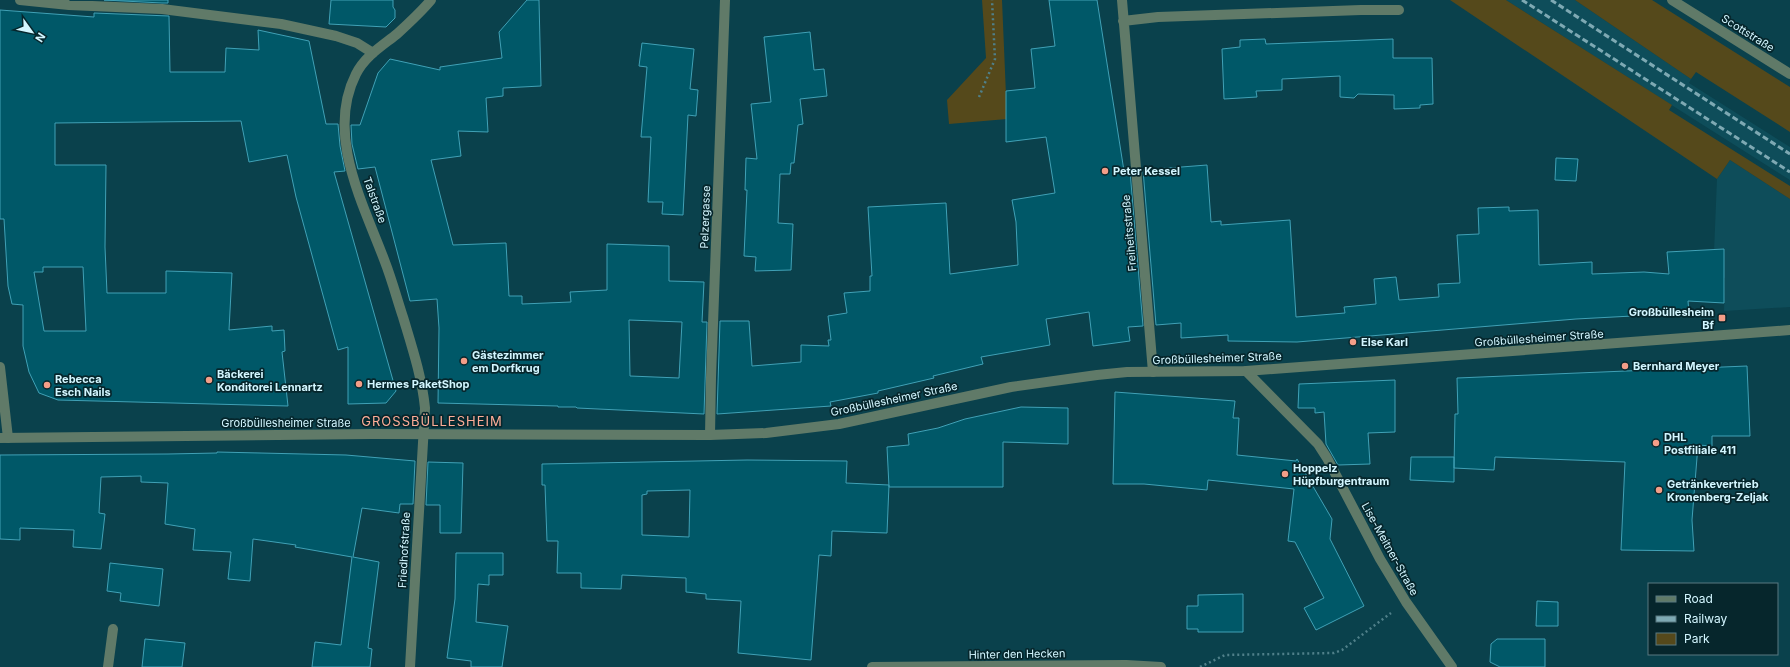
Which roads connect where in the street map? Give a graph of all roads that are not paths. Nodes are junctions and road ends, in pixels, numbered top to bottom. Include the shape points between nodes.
1 (20, 0) edge
2 (432, 0) edge
3 (725, 0) edge
4 (1122, 0) edge
5 (1672, 0) edge
6 (1399, 10) dead end
7 (1123, 21) junction
8 (373, 52) junction
9 (1790, 74) edge
10 (1790, 330) edge
11 (0, 367) edge
12 (1246, 371) junction
13 (1153, 372) junction
14 (424, 435) junction
15 (710, 435) junction
16 (4, 438) edge
17 (113, 630) dead end
18 (108, 667) edge
19 (410, 667) edge
20 (872, 667) edge
21 (1162, 667) edge
22 (1452, 667) edge

1 - 8 street via 162,9 281,24 343,38
2 - 8 street, Talstraße via 418,16
3 - 15 street, Pelzergasse
4 - 7 street, Freiheitsstraße
5 - 9 street, Scottstraße
6 - 7 street via 1158,17
7 - 13 street, Freiheitsstraße
8 - 14 street, Talstraße via 356,74 347,99 344,129 354,179 386,264 418,369 425,408
10 - 12 street, Großbüllesheimer Straße
11 - 16 street
12 - 13 street, Großbüllesheimer Straße
12 - 22 street, Lise-Meitner-Straße via 1318,444 1406,602
13 - 15 street, Großbüllesheimer Straße via 1127,372 1047,381 804,429
14 - 15 street, Großbüllesheimer Straße
14 - 16 street, Großbüllesheimer Straße
14 - 19 street, Friedhofstraße
17 - 18 street
20 - 21 street, Hinter den Hecken

